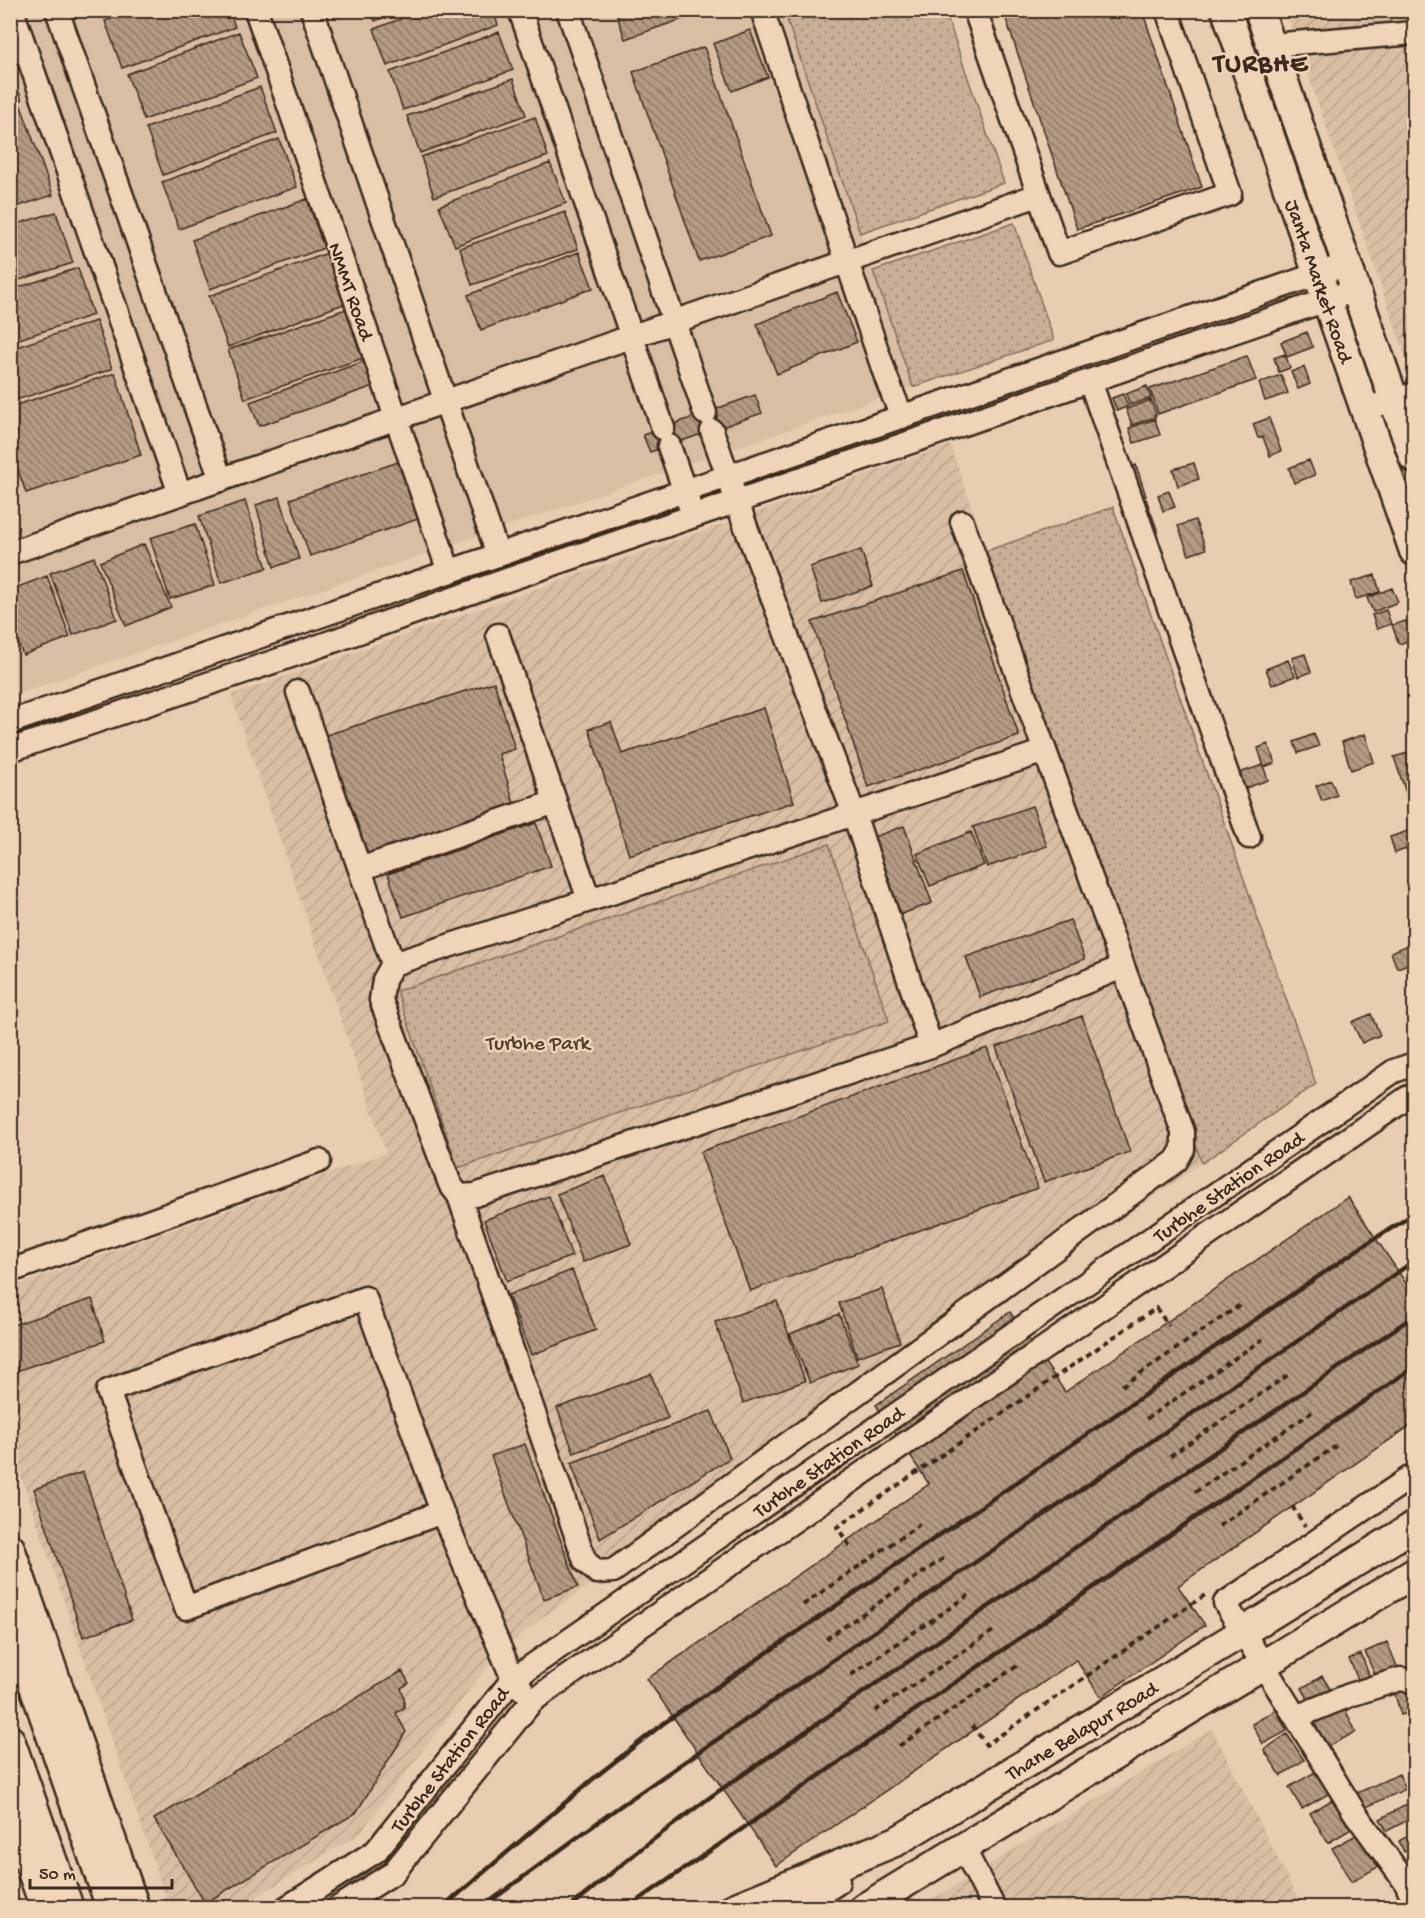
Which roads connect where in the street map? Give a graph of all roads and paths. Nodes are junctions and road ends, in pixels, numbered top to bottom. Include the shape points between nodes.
1 (12, 10) edge
2 (57, 10) edge
3 (256, 10) edge
4 (312, 10) edge
5 (520, 10) edge
6 (568, 10) edge
7 (762, 10) edge
8 (975, 10) edge
9 (1167, 10) edge
10 (1226, 10) edge
11 (1259, 10) edge
12 (1414, 33) edge
13 (1271, 45) junction
14 (1038, 195) junction
15 (848, 261) junction
16 (1352, 277) junction
17 (1323, 287) junction
18 (675, 322) junction
19 (631, 337) junction
20 (1090, 381) junction
21 (1404, 396) edge
22 (446, 402) junction
23 (1365, 409) junction
24 (902, 417) junction
25 (396, 419) junction
26 (1414, 458) edge
27 (728, 476) junction
28 (220, 480) junction
29 (684, 491) junction
30 (180, 494) junction
31 (736, 502) junction
32 (693, 517) junction
33 (962, 522) dead end
34 (1414, 550) edge
35 (10, 553) edge
36 (490, 557) junction
37 (449, 572) junction
38 (489, 586) junction
39 (282, 629) junction
40 (498, 635) dead end
41 (291, 656) junction
42 (298, 692) dead end
43 (10, 722) edge
44 (10, 750) edge
45 (1045, 751) junction
46 (555, 802) junction
47 (854, 814) junction
48 (1249, 837) dead end
49 (360, 869) junction
50 (589, 900) junction
51 (393, 964) junction
52 (1122, 967) junction
53 (931, 1046) junction
54 (1414, 1064) edge
55 (1414, 1095) edge
56 (319, 1161) dead end
57 (1223, 1189) junction
58 (459, 1196) junction
59 (1241, 1213) junction
60 (10, 1271) edge
61 (1240, 1305) dead end
62 (1169, 1326) dead end
63 (1263, 1339) dead end
64 (963, 1368) junction
65 (1288, 1375) dead end
66 (1122, 1386) dead end
67 (980, 1393) junction
68 (1312, 1412) dead end
69 (1146, 1419) dead end
70 (1336, 1446) dead end
71 (1170, 1455) dead end
72 (1414, 1475) edge
73 (1195, 1492) dead end
74 (1292, 1506) dead end
75 (442, 1512) junction
76 (921, 1524) dead end
77 (1414, 1526) edge
78 (1219, 1527) dead end
79 (1296, 1532) dead end
80 (709, 1543) junction
81 (850, 1546) dead end
82 (10, 1548) edge
83 (944, 1558) dead end
84 (726, 1567) junction
85 (1414, 1573) edge
86 (1215, 1588) dead end
87 (969, 1595) dead end
88 (802, 1605) dead end
89 (10, 1617) edge
90 (993, 1631) dead end
91 (1243, 1632) junction
92 (826, 1639) dead end
93 (1263, 1665) junction
94 (1017, 1666) dead end
95 (851, 1675) dead end
96 (513, 1678) junction
97 (1414, 1680) edge
98 (532, 1701) junction
99 (875, 1711) dead end
100 (1296, 1717) junction
101 (972, 1725) dead end
102 (10, 1740) edge
103 (899, 1746) dead end
104 (10, 1809) edge
105 (897, 1841) junction
106 (963, 1847) junction
107 (1414, 1902) edge
108 (45, 1908) edge
109 (69, 1908) edge
110 (111, 1908) edge
111 (135, 1908) edge
112 (286, 1908) edge
113 (338, 1908) edge
114 (734, 1908) edge
115 (793, 1908) edge
116 (864, 1908) edge
117 (994, 1908) edge

1 - 30 street
2 - 28 street
3 - 25 street, NMMT Road
4 - 22 street
5 - 19 street
6 - 18 street
7 - 15 street
8 - 14 street
9 - 14 street via 1230,194 1059,253
10 - 17 main road, Janta Market Road
11 - 13 main road, Janta Market Road
12 - 13 street
13 - 16 main road, Janta Market Road
14 - 15 street
15 - 18 street
15 - 24 street
16 - 17 street
16 - 21 main road, Janta Market Road
17 - 20 street
17 - 23 main road, Janta Market Road
17 - 24 street
18 - 19 street
18 - 27 street
19 - 22 street
19 - 29 street
20 - 31 street
20 - 48 street
21 - 23 street
21 - 26 main road, Janta Market Road
22 - 25 street
22 - 36 street
23 - 34 main road, Janta Market Road
24 - 27 street
25 - 28 street
25 - 37 street, NMMT Road
27 - 29 street
27 - 31 street
28 - 30 street
29 - 32 street
29 - 36 street
30 - 35 street
31 - 32 street
31 - 47 street
32 - 38 street
33 - 45 street
36 - 37 street
36 - 38 street
37 - 39 street
38 - 41 street
39 - 41 street
39 - 43 street
40 - 46 street
41 - 44 street
42 - 49 street
45 - 47 street
45 - 52 street
46 - 49 street
46 - 50 street
47 - 50 street
47 - 53 street
49 - 51 street
50 - 51 street
51 - 58 street via 384,980 381,1000 450,1184
52 - 53 street
52 - 58 street via 1183,1132 1183,1149 1176,1161 613,1571 597,1572 585,1561
53 - 58 street via 475,1195
54 - 57 street, Turbhe Station Road via 1394,1071
55 - 59 street, Turbhe Station Road
56 - 60 street
57 - 59 street
57 - 64 street, Turbhe Station Road
59 - 67 street, Turbhe Station Road
61 - 66 path
62 - 81 path via 1156,1308 837,1527
63 - 69 path
64 - 67 street
64 - 80 street, Turbhe Station Road
65 - 71 path
67 - 84 street, Turbhe Station Road
68 - 73 path
70 - 78 path
72 - 91 street via 1225,1604
74 - 79 path via 1305,1526
75 - 75 street via 366,1298 108,1391 186,1608
75 - 96 street
76 - 88 path
77 - 91 main road, Thane Belapur Road
80 - 84 street
80 - 96 street, Turbhe Station Road
82 - 111 main road
83 - 92 path
84 - 98 street, Turbhe Station Road
85 - 93 main road, Thane Belapur Road
86 - 101 path via 986,1745
87 - 95 path
89 - 110 main road
90 - 99 path
91 - 93 street
91 - 105 main road, Thane Belapur Road
93 - 100 street
93 - 106 main road, Thane Belapur Road
94 - 103 path
96 - 98 street
96 - 112 street, Turbhe Station Road via 376,1851
97 - 100 street via 1400,1679
98 - 113 street, Turbhe Station Road via 393,1873
100 - 107 street via 1355,1813 1406,1883
102 - 109 main road
104 - 108 main road
105 - 114 main road, Thane Belapur Road
105 - 115 main road
106 - 116 main road, Thane Belapur Road
106 - 117 street

